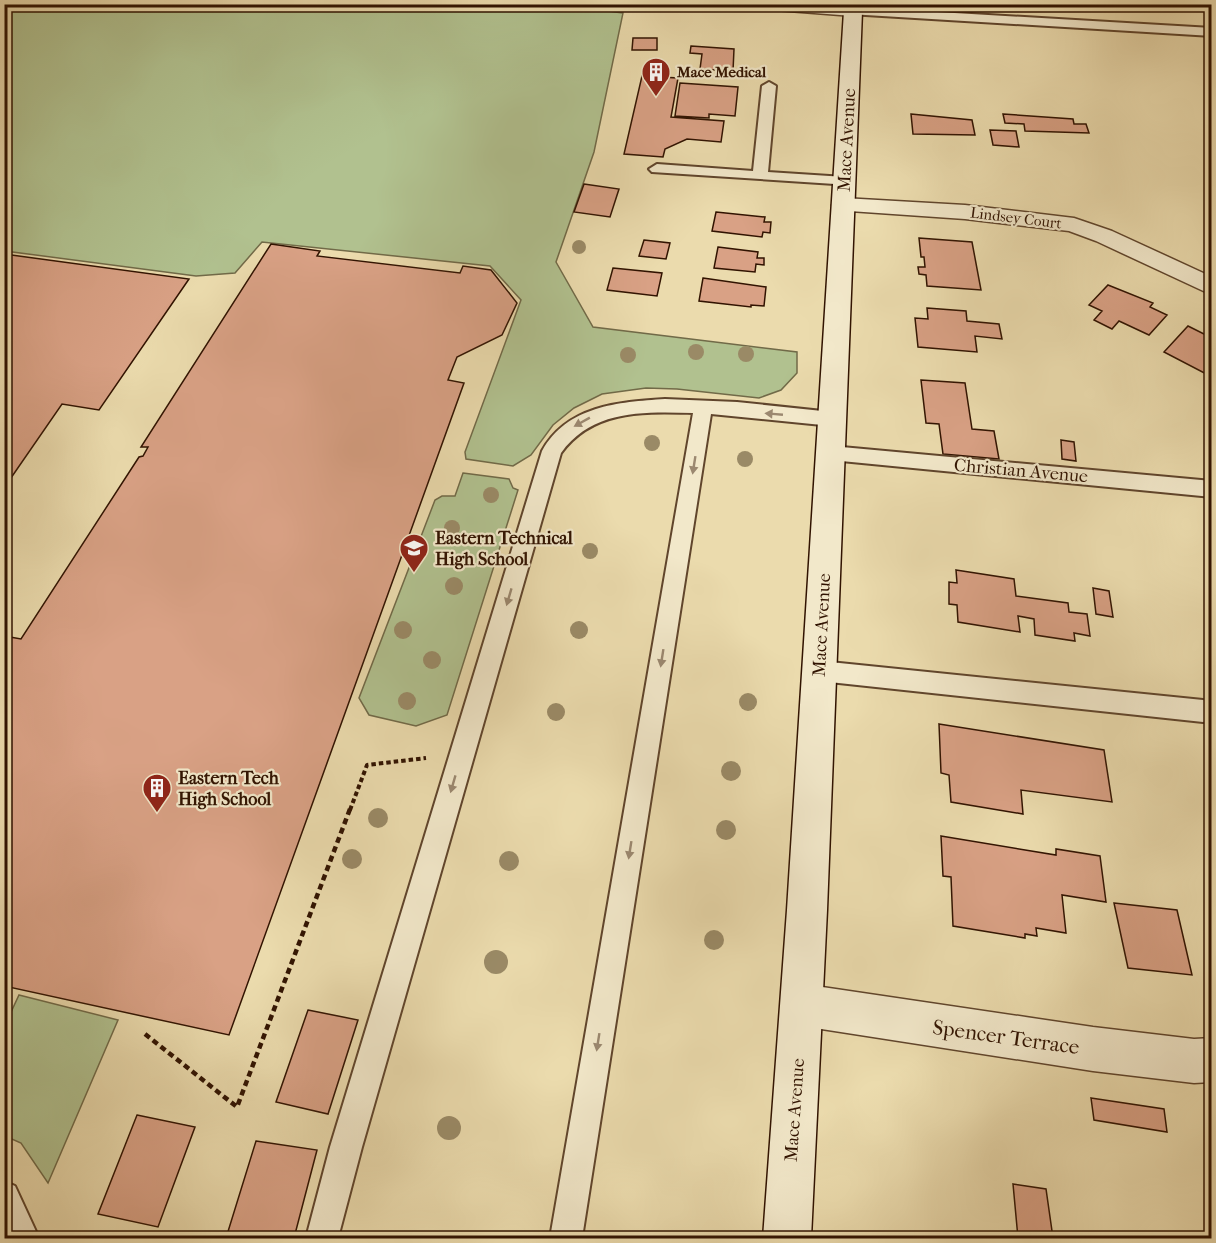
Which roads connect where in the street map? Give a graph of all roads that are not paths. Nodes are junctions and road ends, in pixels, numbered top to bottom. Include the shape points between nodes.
1 (761, 4) edge
2 (987, 4) edge
3 (854, 7) edge
4 (989, 19) junction
5 (1212, 32) edge
6 (769, 86) dead end
7 (657, 169) dead end
8 (760, 176) junction
9 (844, 194) junction
10 (1212, 287) edge
11 (703, 407) junction
12 (832, 436) junction
13 (1212, 489) edge
14 (820, 671) junction
15 (1203, 711) dead end
16 (802, 1005) junction
17 (1212, 1060) edge
18 (4, 1197) edge
19 (23, 1239) edge
20 (322, 1239) edge
21 (566, 1239) edge
22 (787, 1239) edge

1 - 3 main road
2 - 4 lane
3 - 4 lane
3 - 9 main road, Mace Avenue
4 - 5 lane via 1092,20
6 - 8 lane
7 - 8 lane
8 - 9 lane
9 - 10 main road, Lindsey Court via 1074,225
9 - 12 main road, Mace Avenue
12 -> 11 lane, Christian Avenue
11 -> 20 lane, Christian Avenue via 642,406 603,413 577,424 552,451
11 -> 21 lane
12 - 13 lane, Christian Avenue
12 - 14 main road, Mace Avenue
14 - 15 lane
14 - 16 main road, Mace Avenue
16 - 17 main road, Spencer Terrace via 1094,1049
16 - 22 main road, Mace Avenue
18 - 19 lane

